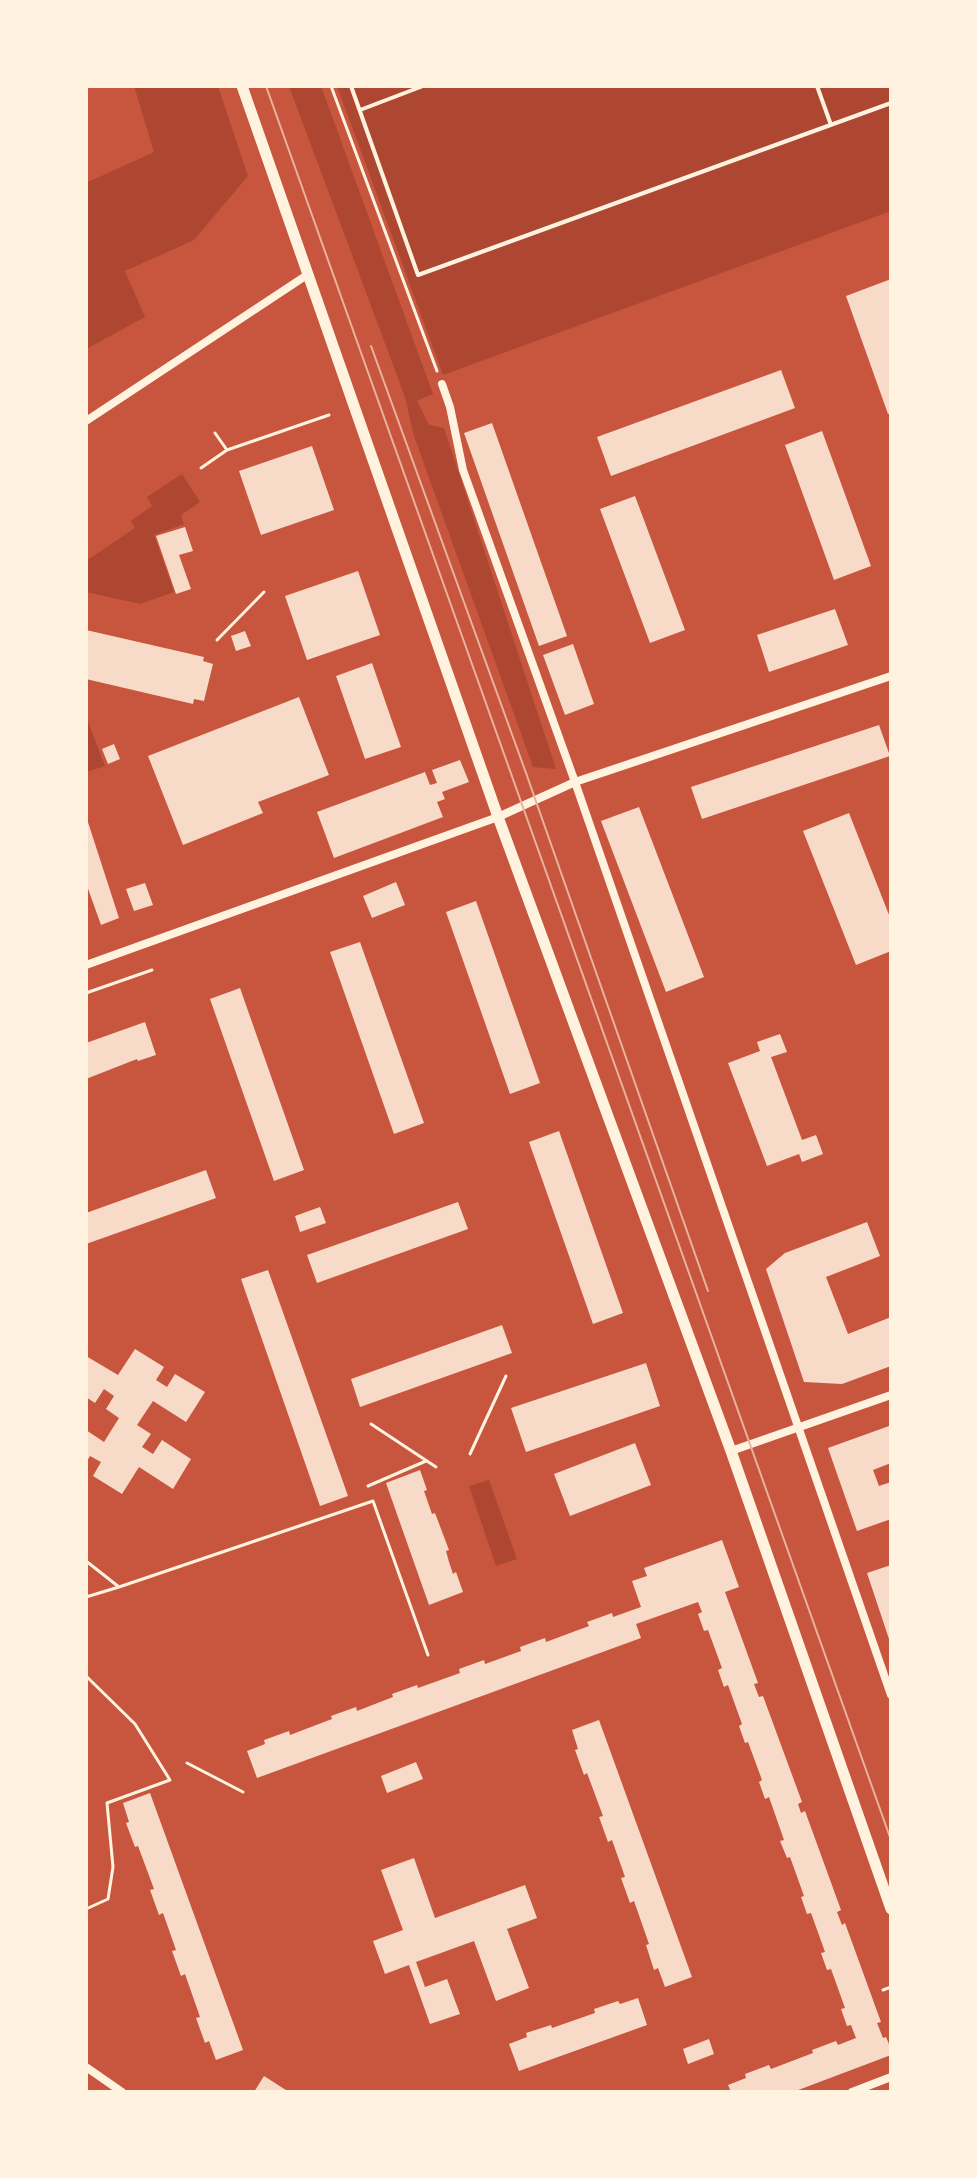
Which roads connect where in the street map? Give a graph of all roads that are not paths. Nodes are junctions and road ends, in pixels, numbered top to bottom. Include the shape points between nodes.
1 (242, 86) edge
2 (351, 86) edge
3 (423, 86) edge
4 (817, 86) edge
5 (891, 103) edge
6 (360, 110) junction
7 (831, 125) junction
8 (307, 275) junction
9 (442, 384) road end
10 (86, 421) edge
11 (891, 676) edge
12 (575, 782) junction
13 (498, 817) junction
14 (86, 965) edge
15 (891, 1395) edge
16 (797, 1428) junction
17 (731, 1451) junction
18 (891, 1695) edge
19 (891, 1909) edge
20 (86, 2067) edge
21 (891, 2077) edge
22 (122, 2092) edge
23 (852, 2092) edge

1 - 8 street
2 - 6 lane
3 - 6 lane
4 - 7 lane
5 - 7 lane
6 - 7 lane via 418,275
8 - 10 street
8 - 13 street
9 - 12 street via 463,470
11 - 12 street
12 - 13 street
12 - 16 street
13 - 14 street
13 - 17 street
15 - 16 street
16 - 17 street
16 - 18 street
17 - 19 street
20 - 22 street
21 - 23 street

